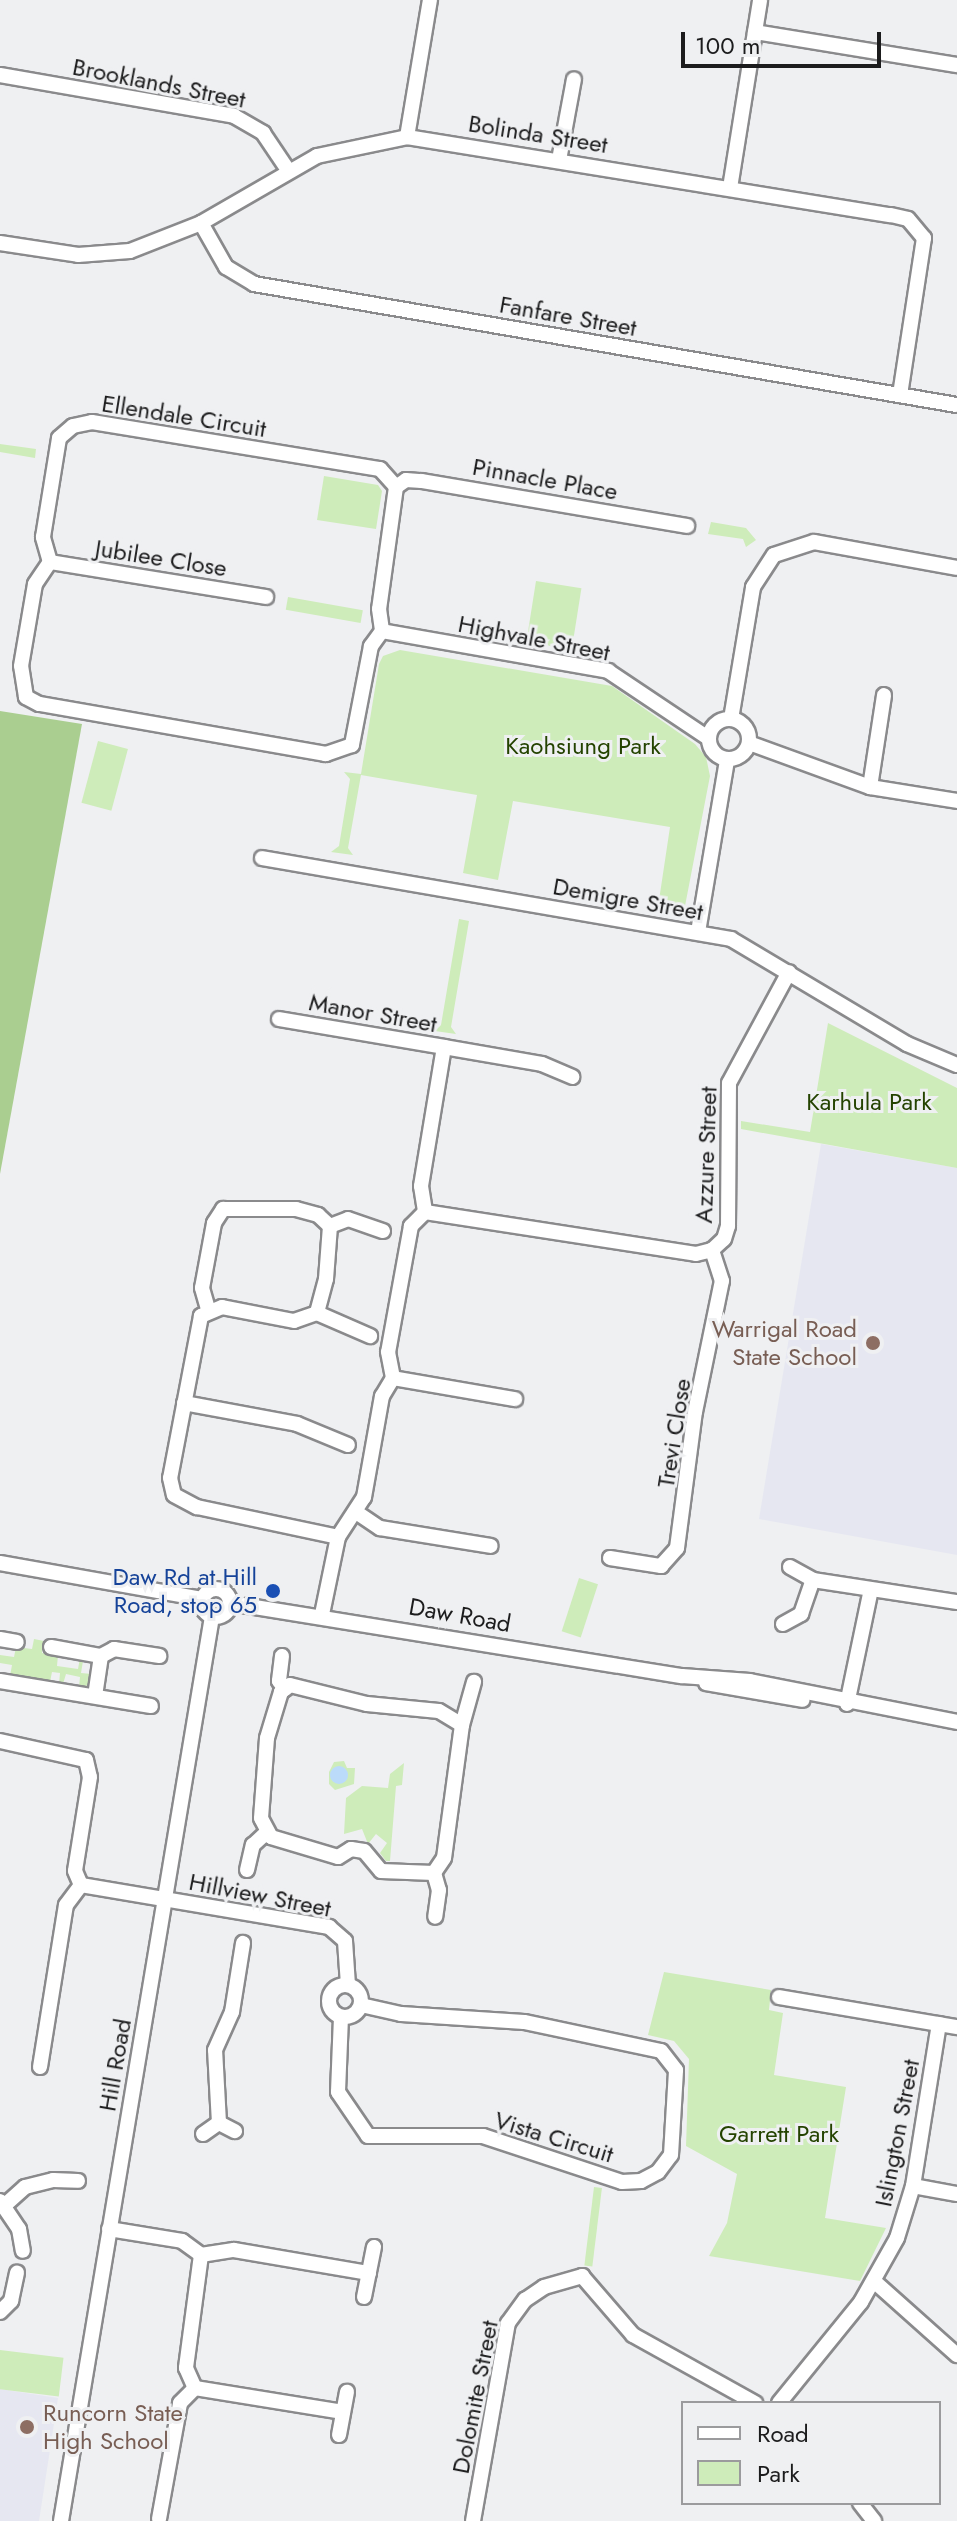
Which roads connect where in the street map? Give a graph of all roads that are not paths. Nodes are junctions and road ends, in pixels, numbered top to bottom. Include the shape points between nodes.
1 (430, 0) edge
2 (760, 0) edge
3 (755, 32) junction
4 (957, 65) edge
5 (0, 75) edge
6 (574, 79) dead end
7 (407, 137) junction
8 (559, 160) junction
9 (288, 170) junction
10 (730, 188) junction
11 (201, 223) junction
12 (0, 243) edge
13 (900, 395) junction
14 (957, 405) edge
15 (396, 487) junction
16 (687, 526) dead end
17 (50, 562) junction
18 (957, 568) edge
19 (266, 597) dead end
20 (382, 631) junction
21 (884, 695) dead end
22 (731, 719) junction
23 (708, 738) junction
24 (749, 743) junction
25 (727, 760) junction
26 (870, 787) junction
27 (957, 801) edge
28 (262, 858) dead end
29 (698, 932) junction
30 (789, 972) junction
31 (279, 1019) dead end
32 (444, 1047) junction
33 (957, 1065) edge
34 (572, 1077) dead end
35 (425, 1212) junction
36 (330, 1226) junction
37 (383, 1231) dead end
38 (712, 1250) junction
39 (208, 1309) junction
40 (317, 1313) junction
41 (370, 1336) dead end
42 (393, 1378) junction
43 (515, 1399) dead end
44 (184, 1403) junction
45 (348, 1445) dead end
46 (356, 1512) junction
47 (338, 1537) junction
48 (491, 1546) dead end
49 (610, 1558) dead end
50 (0, 1563) edge
51 (790, 1567) dead end
52 (813, 1580) junction
53 (871, 1589) junction
54 (202, 1599) junction
55 (957, 1602) edge
56 (230, 1603) junction
57 (322, 1614) junction
58 (212, 1617) junction
59 (783, 1624) dead end
60 (0, 1639) edge
61 (17, 1642) dead end
62 (51, 1647) dead end
63 (101, 1656) junction
64 (159, 1656) dead end
65 (282, 1656) dead end
66 (0, 1681) edge
67 (474, 1682) dead end
68 (285, 1689) junction
69 (95, 1696) junction
70 (847, 1704) junction
71 (151, 1706) dead end
72 (957, 1722) edge
73 (462, 1725) junction
74 (0, 1741) edge
75 (267, 1832) junction
76 (247, 1870) dead end
77 (434, 1873) junction
78 (81, 1885) junction
79 (166, 1899) junction
80 (435, 1917) dead end
81 (243, 1943) dead end
82 (348, 1985) junction
83 (779, 1997) dead end
84 (361, 2005) junction
85 (341, 2017) junction
86 (939, 2024) junction
87 (957, 2027) edge
88 (40, 2067) dead end
89 (219, 2123) junction
90 (235, 2131) dead end
91 (203, 2134) dead end
92 (78, 2181) dead end
93 (913, 2186) junction
94 (957, 2194) edge
95 (2, 2203) edge
96 (109, 2229) junction
97 (374, 2247) dead end
98 (23, 2251) dead end
99 (201, 2255) junction
100 (17, 2273) dead end
101 (369, 2273) junction
102 (875, 2282) junction
103 (364, 2297) dead end
104 (0, 2312) edge
105 (957, 2355) edge
106 (195, 2388) junction
107 (347, 2392) dead end
108 (751, 2401) edge
109 (781, 2401) edge
110 (343, 2412) junction
111 (339, 2435) dead end
112 (159, 2519) dead end
113 (61, 2521) edge
114 (473, 2521) edge

1 - 7 street
2 - 3 street
3 - 4 street
3 - 10 street
5 - 9 street, Brooklands Street via 234,116 263,133
6 - 8 street
7 - 8 street, Bolinda Street
7 - 9 street, Bolinda Street via 338,149
8 - 10 street, Bolinda Street
9 - 11 street, Bolinda Street
10 - 13 street, Bolinda Street via 891,215 919,227 924,258
11 - 12 street, Bolinda Street via 155,244 109,255
11 - 13 street, Fanfare Street via 226,267 254,284
13 - 14 street, Fanfare Street
15 - 16 street, Pinnacle Place via 406,480 422,481
15 - 17 street, Ellendale Circuit via 380,469 92,422 73,426 59,438 55,459 43,537
15 - 20 street via 379,609
17 - 19 street, Jubilee Close
17 - 20 street via 35,584 21,666 20,686 39,704 333,754 352,745 371,646
18 - 22 street via 814,542 774,555 753,587
20 - 23 street, Highvale Street via 608,671
21 - 26 street
22 - 23 street via 715,724
22 - 24 street via 745,727
23 - 25 street via 715,755
24 - 25 street via 740,756
24 - 26 street
25 - 29 street
26 - 27 street
28 - 29 street, Demigre Street
29 - 30 street, Demigre Street via 731,939
30 - 33 street, Demigre Street via 907,1044
30 - 38 street, Azzure Street via 729,1083 728,1226
31 - 32 street, Manor Street
32 - 34 street via 542,1064
32 - 35 street, Manor Street via 421,1186
35 - 38 street, Azzure Street via 696,1254
35 - 42 street via 411,1226 388,1352
36 - 37 street via 348,1219
36 - 39 street via 318,1215 296,1209 223,1209 214,1223 202,1288
36 - 40 street via 328,1267
38 - 49 street, Trevi Close via 722,1281 695,1412 677,1548 661,1566
39 - 40 street via 294,1321
39 - 44 street via 196,1326
40 - 41 street
42 - 43 street
42 - 46 street via 382,1396 364,1497
44 - 45 street via 297,1424
44 - 47 street via 170,1478 178,1499
46 - 47 street
46 - 48 street via 380,1528
47 - 57 street
50 - 54 street, Daw Road
51 - 52 street
52 - 53 street
52 - 59 street via 801,1614
53 - 55 street
53 - 70 street
54 - 56 street, Daw Road via 216,1588
54 - 58 street via 204,1612
56 - 57 street, Daw Road
56 - 58 street via 224,1614
57 - 70 street, Daw Road via 682,1676 760,1683
58 - 79 street, Hill Road
60 - 61 street
62 - 63 street
63 - 64 street via 114,1649
63 - 69 street
65 - 68 street via 279,1681
66 - 69 street
67 - 73 street
68 - 73 street via 297,1686 367,1704 439,1711
68 - 75 street via 267,1738 261,1818
69 - 71 street
70 - 72 street, Daw Road
73 - 77 street via 444,1858
74 - 78 street via 73,1753 86,1760 90,1777 75,1871
75 - 76 street via 253,1845
75 - 77 street via 280,1843 338,1857 351,1849 364,1851 381,1871
77 - 80 street via 439,1890
78 - 79 street, Hillview Street
78 - 88 street via 66,1905
79 - 82 street, Hillview Street via 329,1927 345,1941
79 - 96 street, Hill Road
81 - 89 street via 232,2012 215,2050
82 - 84 street via 360,1995
82 - 85 street via 334,1988 329,1996 332,2011
83 - 86 street
84 - 85 street via 351,2016
84 - 85 street, Vista Circuit via 401,2014 511,2020 661,2051 676,2070 671,2155 658,2172 641,2181 622,2182 483,2136 368,2136 338,2092
86 - 87 street
86 - 93 street, Islington Street
89 - 90 street
89 - 91 street
92 - 95 street via 25,2187
93 - 94 street
93 - 102 street, Islington Street via 897,2238
95 - 98 street via 19,2229
96 - 99 street via 182,2241
96 - 113 street, Hill Road
97 - 101 street
99 - 101 street via 234,2250
99 - 106 street via 186,2368
100 - 104 street via 11,2301
101 - 103 street
102 - 105 street
102 - 109 street, Islington Street
106 - 110 street
106 - 112 street via 180,2403
107 - 110 street
108 - 114 street, Dolomite Street via 633,2335 582,2276 544,2287 525,2300 508,2323
110 - 111 street

